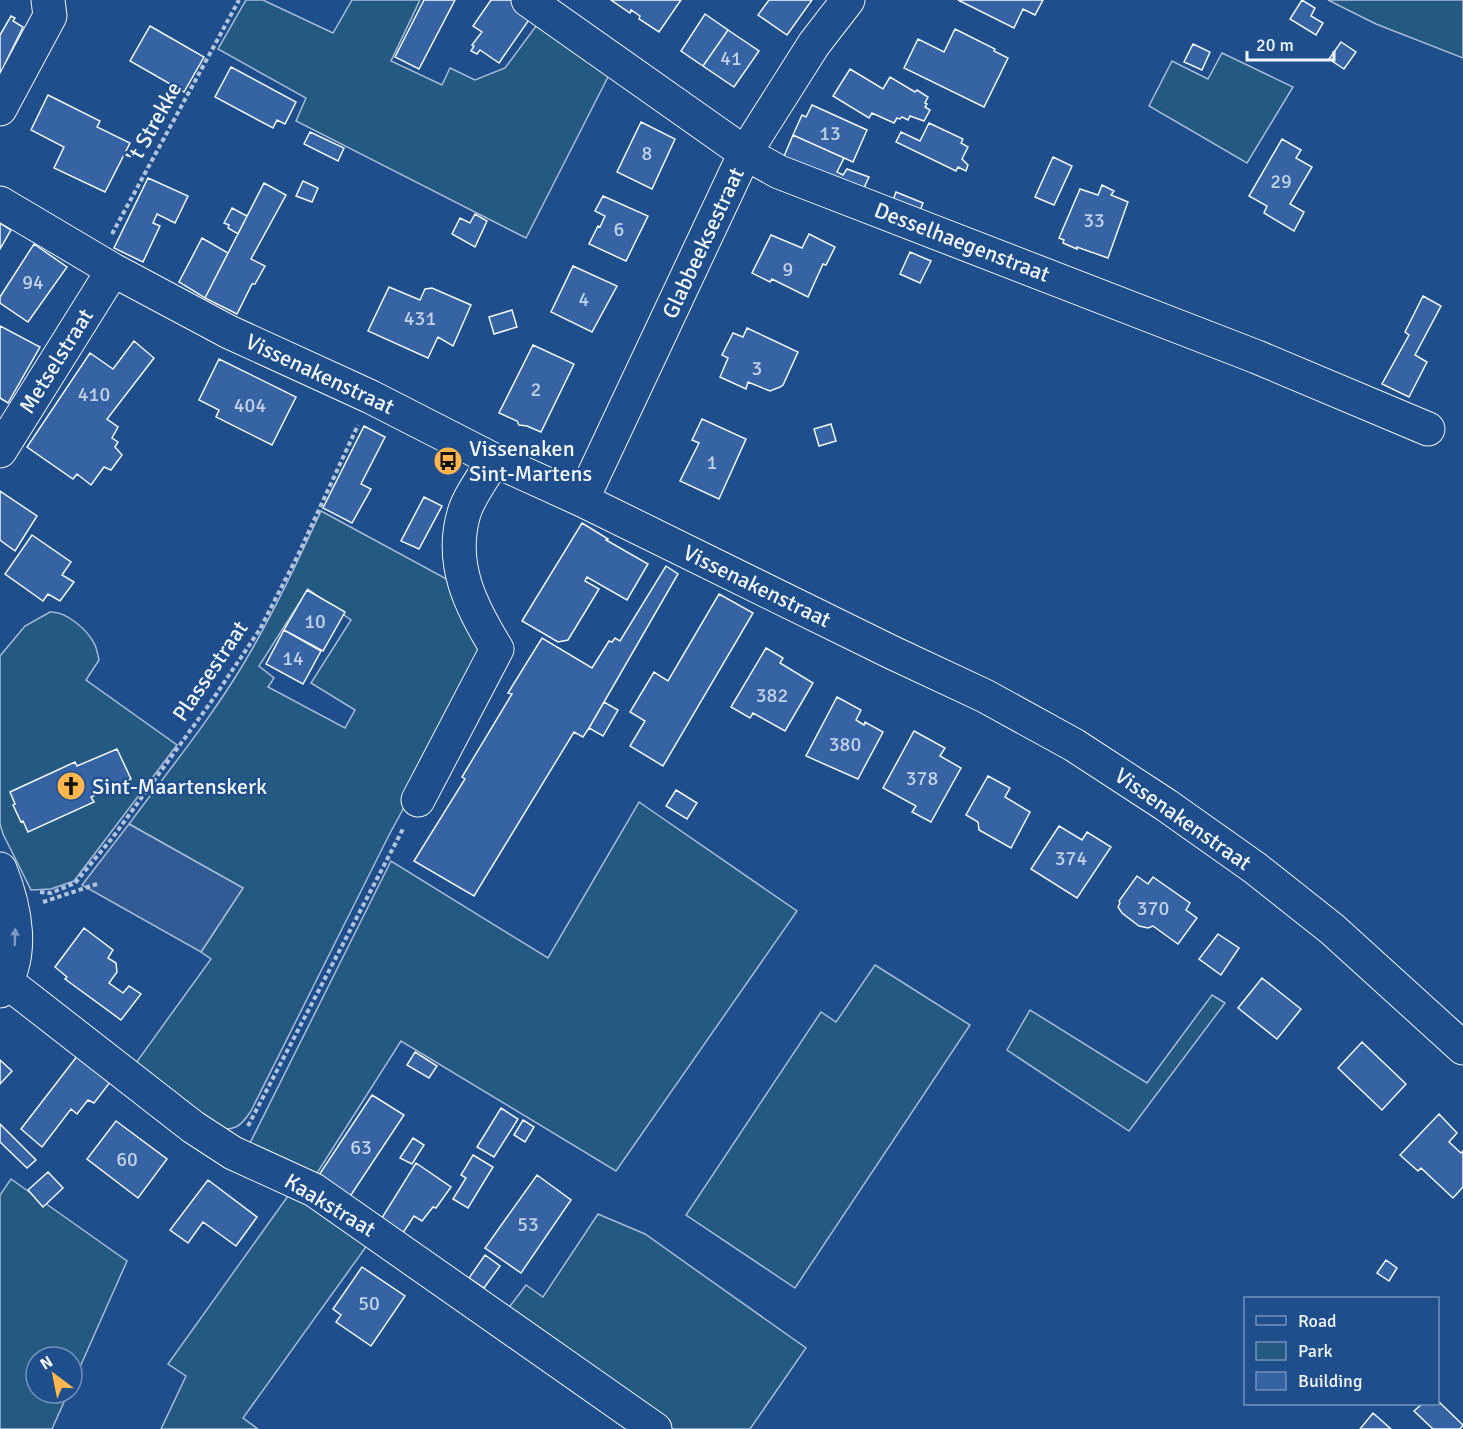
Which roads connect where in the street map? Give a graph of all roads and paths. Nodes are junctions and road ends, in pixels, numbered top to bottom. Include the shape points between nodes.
1 (48, 0) edge
2 (239, 0) edge
3 (528, 0) edge
4 (848, 0) edge
5 (0, 109) edge
6 (745, 153) junction
7 (0, 203) edge
8 (105, 265) junction
9 (371, 397) junction
10 (1428, 429) dead end
11 (0, 451) edge
12 (494, 460) junction
13 (582, 500) junction
14 (418, 800) joint
15 (97, 884) dead end
16 (8, 891) edge
17 (3, 987) edge
18 (1463, 1048) edge
19 (233, 1153) junction
20 (655, 1429) edge

1 - 5 street via 50,16
2 - 8 path, 't Strekke
3 - 6 street, Desselhaegenstraat
4 - 6 street, Glabbeeksestraat via 814,44
6 - 10 street, Desselhaegenstraat via 779,172 1257,357
6 - 13 street, Glabbeeksestraat
7 - 8 street, Vissenakenstraat
8 - 9 street, Vissenakenstraat via 228,332
8 - 11 street, Metselstraat
9 - 12 street, Vissenakenstraat
9 - 16 path, Plassestraat via 260,628 134,808 75,883 51,893
12 - 13 street, Vissenakenstraat
12 - 14 street via 465,511 459,545 462,577 477,616 497,649
13 - 18 street, Vissenakenstraat via 985,696 1074,745 1255,868 1332,929
14 - 19 path
15 - 16 path
17 -> 16 street via 14,955 15,928
17 - 19 street, Kaakstraat
19 - 20 street, Kaakstraat via 314,1190

